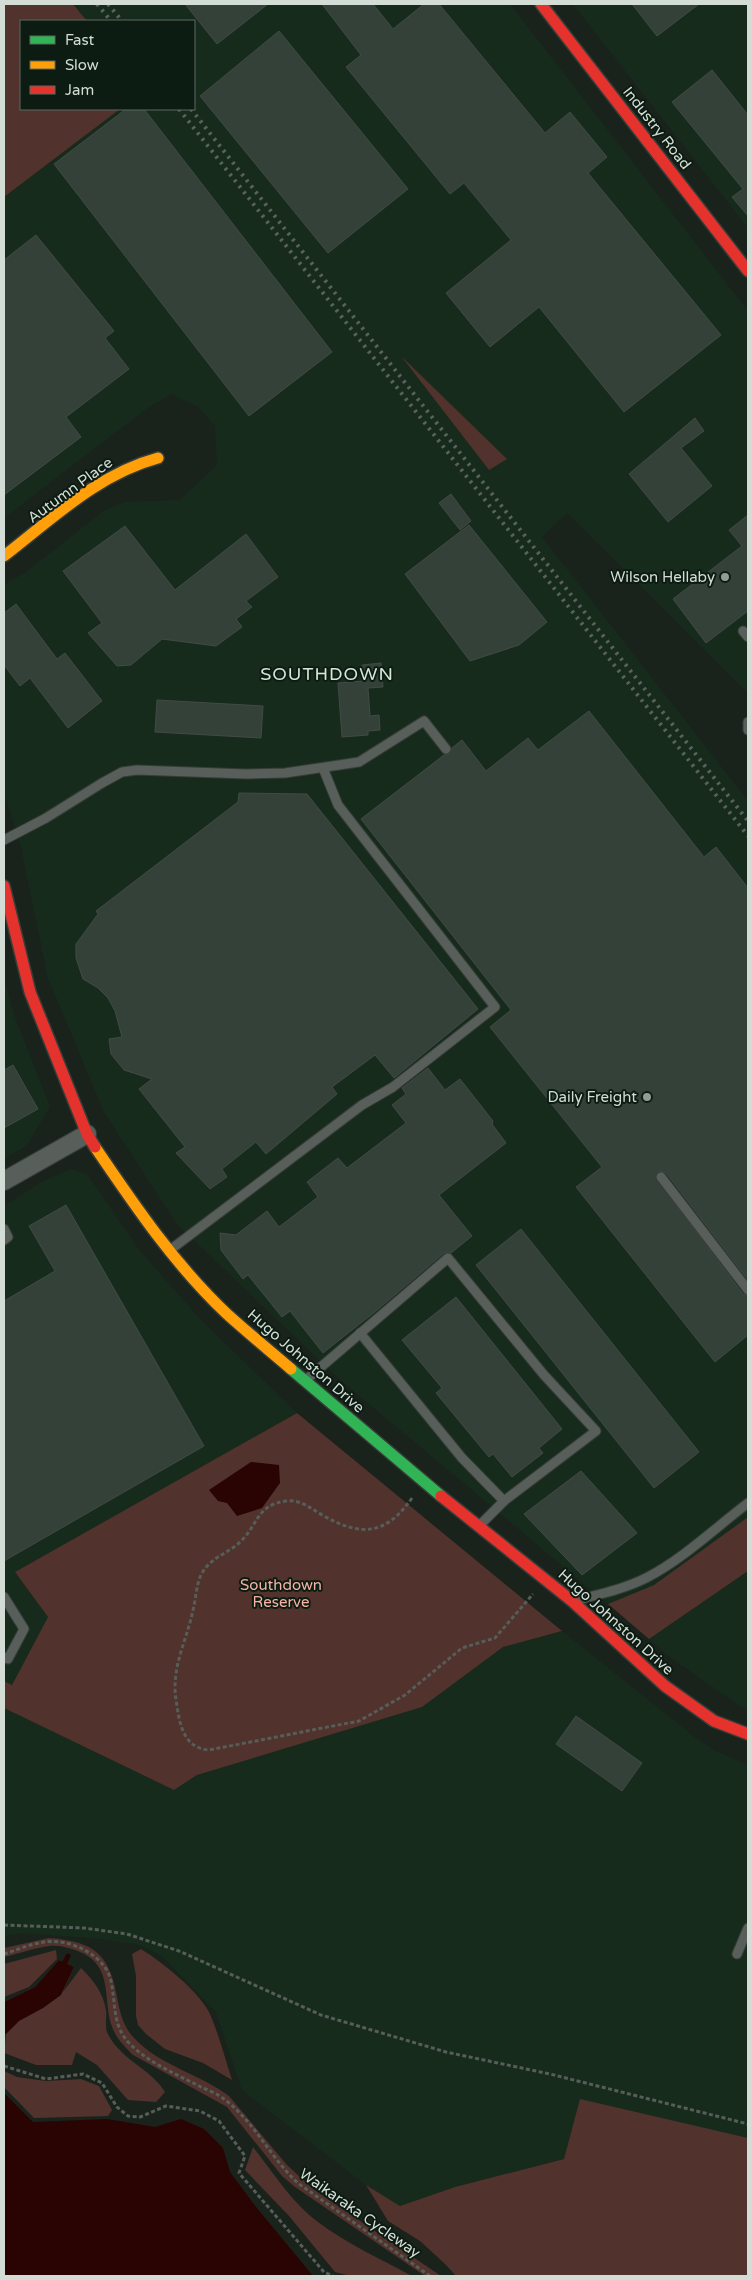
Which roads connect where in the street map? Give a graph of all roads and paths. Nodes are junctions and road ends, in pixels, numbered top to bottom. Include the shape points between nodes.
1 (541, 4) edge
2 (748, 270) edge
3 (158, 458) dead end
4 (4, 556) edge
5 (748, 722) edge
6 (748, 730) edge
7 (446, 749) dead end
8 (323, 768) junction
9 (4, 840) edge
10 (4, 886) edge
11 (87, 1134) junction
12 (661, 1177) dead end
13 (4, 1181) edge
14 (4, 1229) edge
15 (4, 1240) edge
16 (169, 1250) junction
17 (748, 1290) edge
18 (360, 1333) junction
19 (305, 1381) junction
20 (504, 1501) junction
21 (748, 1503) edge
22 (408, 1504) dead end
23 (479, 1526) junction
24 (4, 1597) edge
25 (527, 1601) dead end
26 (572, 1601) junction
27 (4, 1657) edge
28 (748, 1734) edge
29 (4, 1925) edge
30 (748, 1928) edge
31 (4, 1954) edge
32 (737, 1954) dead end
33 (4, 2066) edge
34 (748, 2124) edge
35 (333, 2276) edge
36 (430, 2276) edge

1 - 2 street, Industry Road
3 - 4 street, Autumn Place via 136,464 102,482
5 - 6 lane
7 - 8 lane via 424,721 359,762
8 - 9 lane via 246,774 122,772
8 - 16 lane via 338,805 495,1007 393,1087 362,1104
10 - 11 street, Hugo Johnston Drive via 30,992
11 - 13 street
11 - 16 street, Hugo Johnston Drive via 137,1210
12 - 17 lane
14 - 15 lane via 8,1237
16 - 19 street, Hugo Johnston Drive via 227,1314
18 - 19 lane
18 - 20 lane via 462,1458
18 - 20 lane via 448,1258 474,1288 544,1375 596,1431
19 - 23 street, Hugo Johnston Drive
20 - 23 lane
21 - 26 lane via 647,1577 625,1587
22 - 25 path via 391,1522 368,1530 339,1523 296,1502 275,1504 258,1517 243,1540 211,1562 201,1574 177,1660 175,1695 179,1719 182,1733 192,1744 200,1750 209,1750 360,1721 406,1695 462,1648 495,1638
23 - 26 street, Hugo Johnston Drive
24 - 27 lane via 24,1628 8,1659
26 - 28 street, Hugo Johnston Drive via 665,1686 714,1720
29 - 34 path via 84,1928 127,1934 179,1951 321,2015 446,2052 550,2074
30 - 32 lane
31 - 36 path, Waikaraka Cycleway via 44,1942 66,1943 91,1954 107,1970 116,2024 128,2043 143,2057 224,2098 246,2121 282,2170
33 - 35 path via 46,2079 83,2074 102,2083 117,2107 128,2116 140,2117 166,2106 200,2111 219,2121 245,2156 240,2173 324,2272

